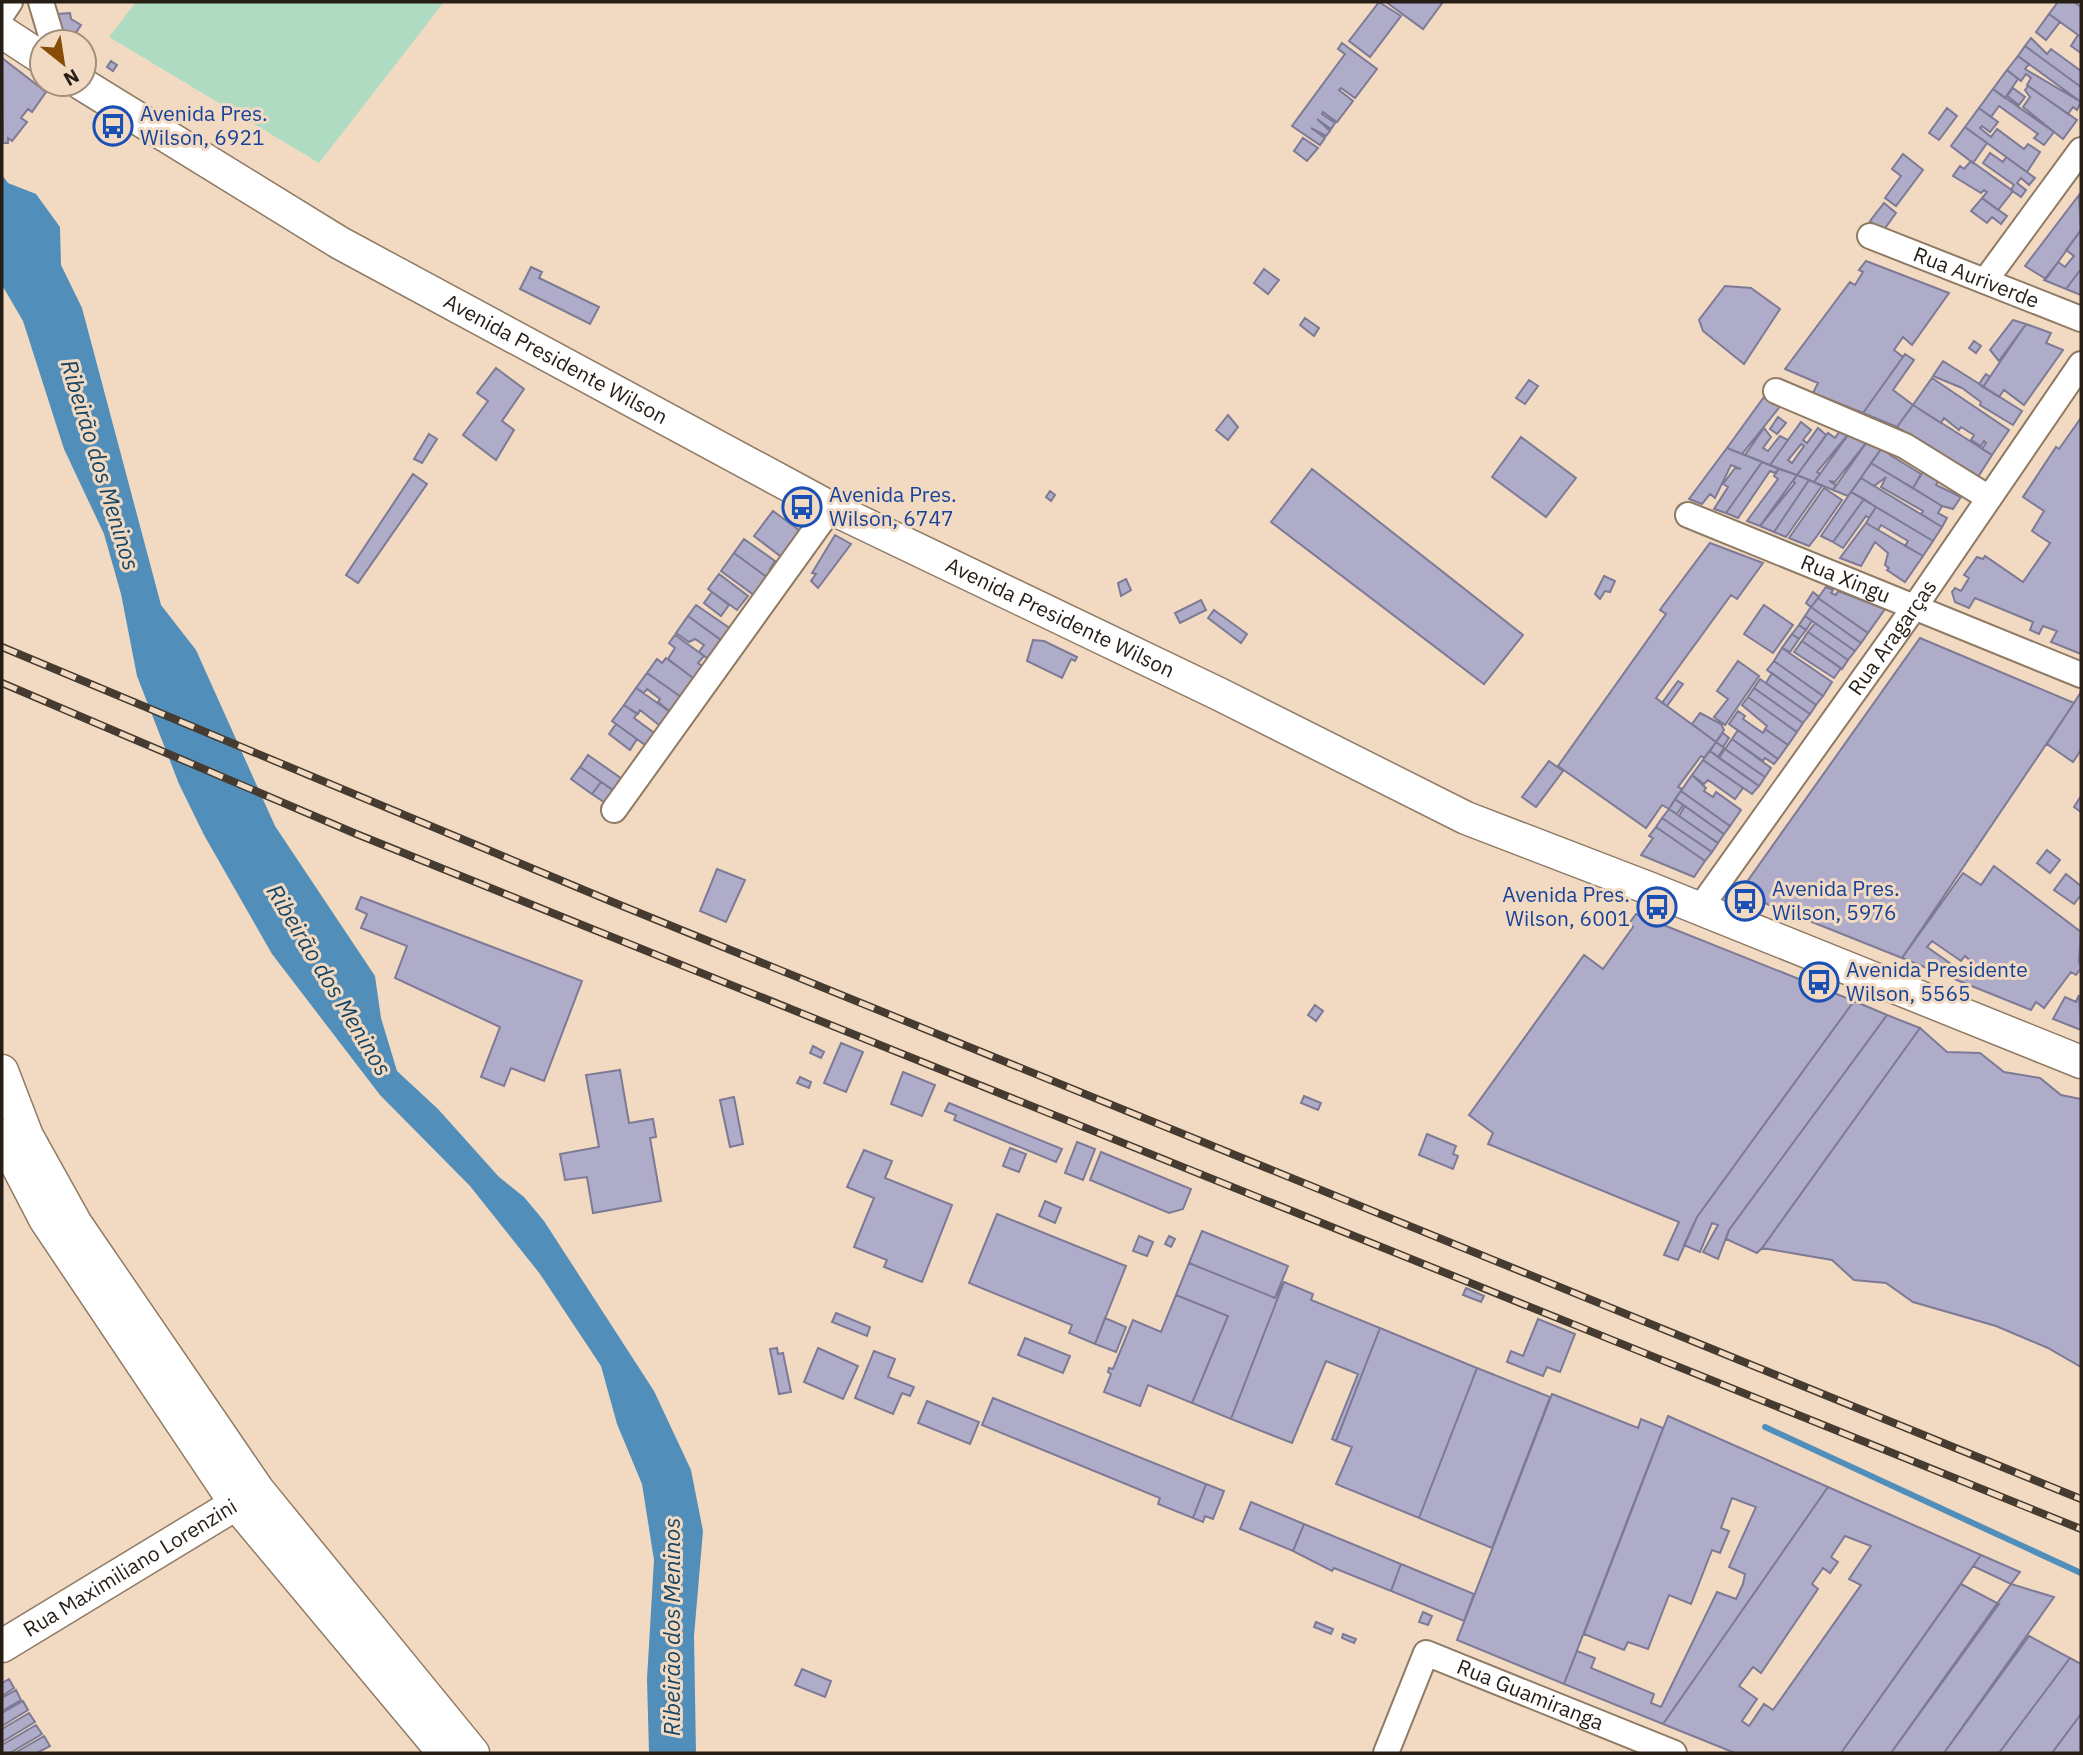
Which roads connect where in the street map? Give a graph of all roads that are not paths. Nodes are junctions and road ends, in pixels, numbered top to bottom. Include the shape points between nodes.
1 (10, 2) edge
2 (41, 2) edge
3 (2, 14) edge
4 (49, 28) edge
5 (2, 32) edge
6 (28, 49) edge
7 (98, 94) edge
8 (2081, 150) edge
9 (1870, 236) dead end
10 (1985, 281) junction
11 (2081, 319) edge
12 (2081, 364) edge
13 (1776, 391) dead end
14 (1989, 498) junction
15 (831, 508) junction
16 (1688, 515) dead end
17 (1916, 605) junction
18 (2081, 675) edge
19 (614, 810) dead end
20 (1700, 908) junction
21 (2081, 1062) edge
22 (2, 1071) edge
23 (2, 1136) edge
24 (247, 1497) junction
25 (2, 1646) edge
26 (444, 1753) edge
27 (473, 1753) edge
28 (1386, 1753) edge
29 (1674, 1753) edge

1 - 3 street
2 - 4 street
5 - 6 main road
7 - 15 main road, Avenida Presidente Wilson via 362,255
8 - 10 street
9 - 10 street, Rua Auriverde
10 - 11 street, Rua Auriverde
12 - 14 street, Rua Aragarças
13 - 14 street via 1905,446
14 - 17 street, Rua Aragarças
15 - 19 street
15 - 20 main road, Avenida Presidente Wilson via 1459,815
16 - 17 street, Rua Xingu
17 - 18 street, Rua Xingu
17 - 20 street, Rua Aragarças
20 - 21 main road, Avenida Presidente Wilson
22 - 24 main road via 27,1136 76,1224
23 - 24 main road via 45,1219
24 - 25 main road, Rua Maximiliano Lorenzini
24 - 26 main road
24 - 27 main road
28 - 29 street, Rua Guamiranga via 1426,1653

